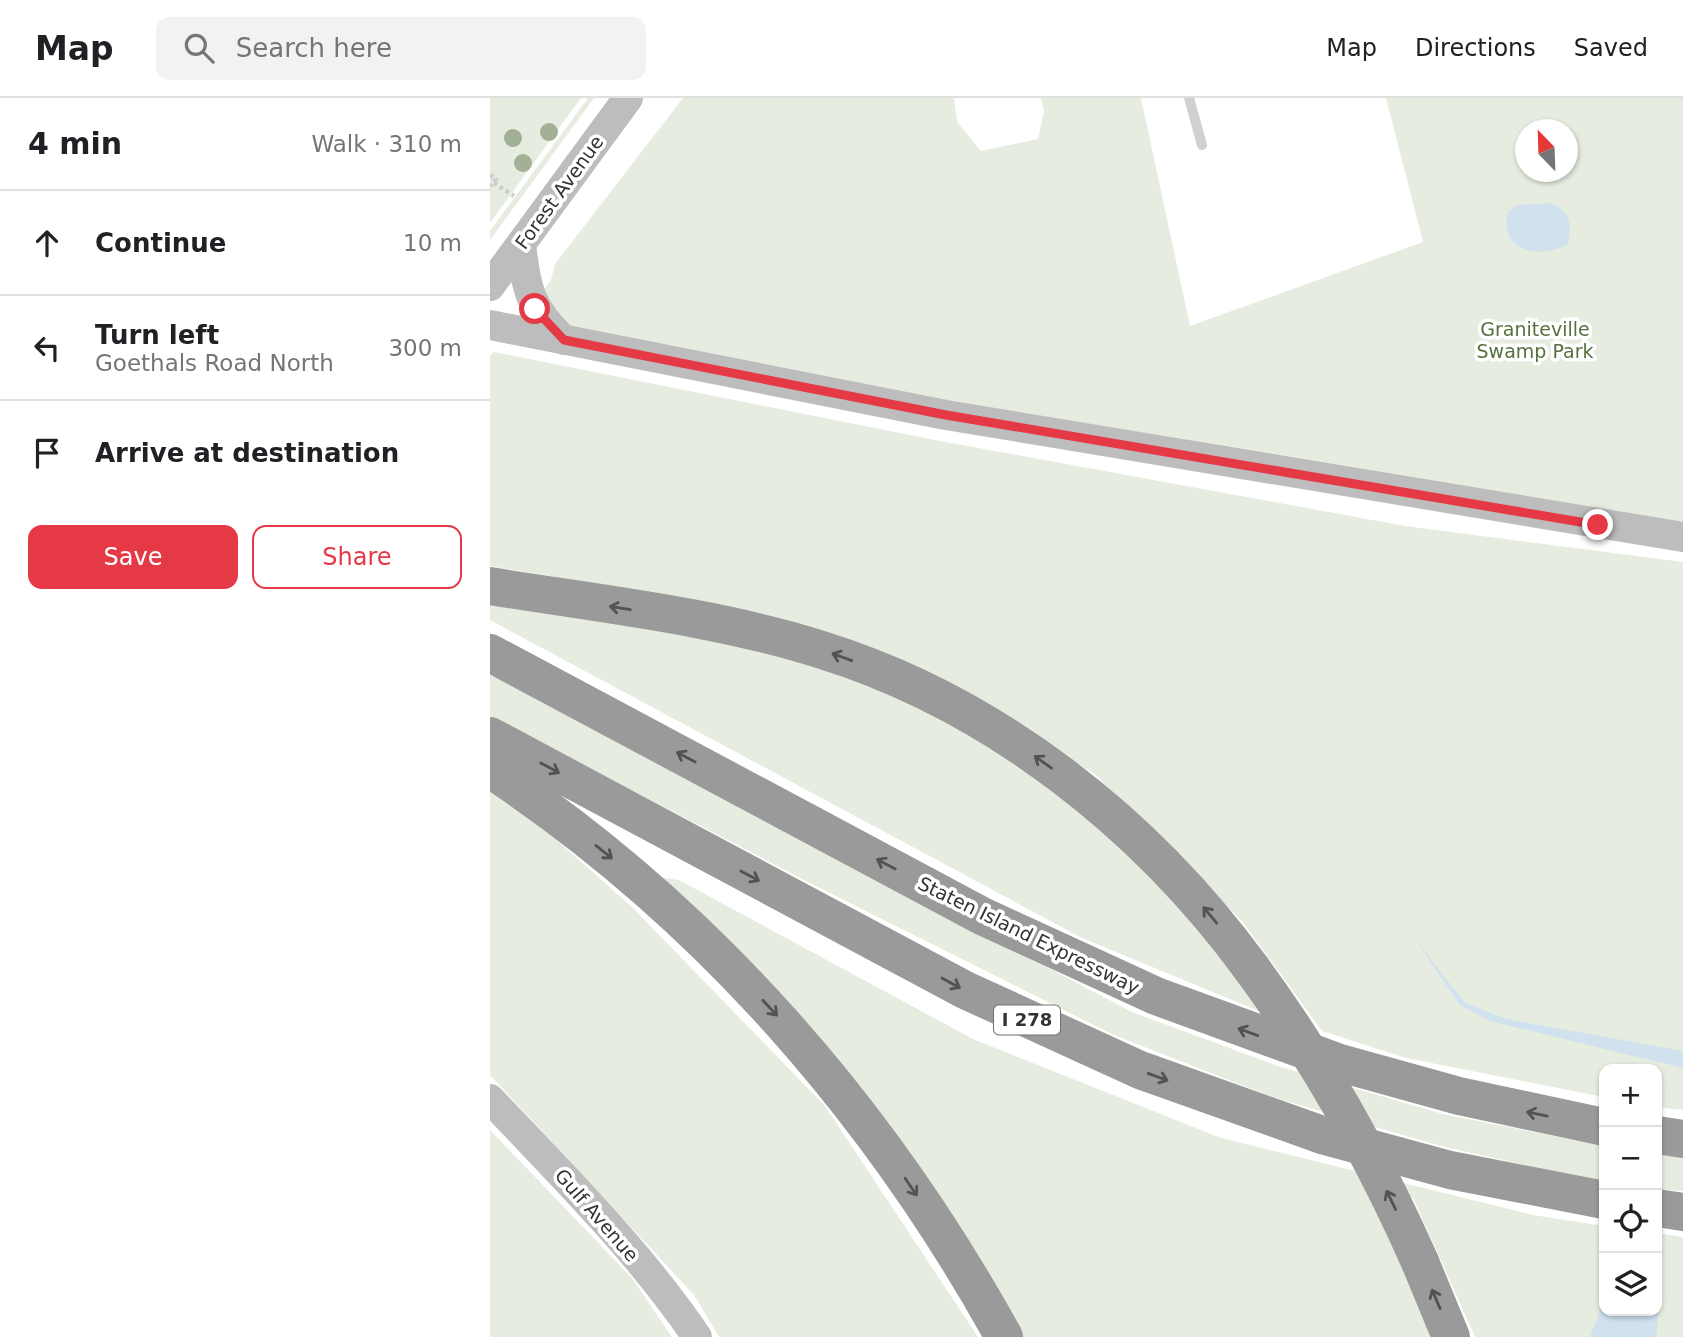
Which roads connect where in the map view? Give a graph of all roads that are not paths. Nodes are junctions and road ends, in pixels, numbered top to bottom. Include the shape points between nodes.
1 (628, 98) edge
2 (1189, 98) edge
3 (1202, 145) dead end
4 (521, 244) junction
5 (490, 286) edge
6 (490, 326) edge
7 (564, 340) junction
8 (1683, 537) edge
9 (490, 586) edge
10 (490, 653) edge
11 (490, 736) edge
12 (490, 769) edge
13 (490, 1099) edge
14 (1599, 1125) edge
15 (1662, 1136) edge
16 (1683, 1139) edge
17 (1599, 1199) edge
18 (1662, 1209) edge
19 (1683, 1212) edge
20 (697, 1337) edge
21 (1004, 1337) edge
22 (1451, 1337) edge

1 - 4 main road, Forest Avenue
2 - 3 lane
4 - 5 main road, Forest Avenue
4 - 7 main road via 530,299
6 - 7 main road
7 - 8 main road via 946,415
22 -> 9 highway, bridge via 1354,1126 1294,1028 1179,879 1109,813 1021,746 944,701 844,658 748,630
14 -> 10 highway, Staten Island Expressway via 1459,1096 1340,1063 1156,996 982,916
11 -> 17 highway, I 278 via 965,990 1140,1070 1325,1136 1450,1170
12 -> 21 highway via 654,894 785,1025 896,1166
13 - 20 main road, Gulf Avenue via 589,1203
15 - 16 highway
18 - 19 highway

